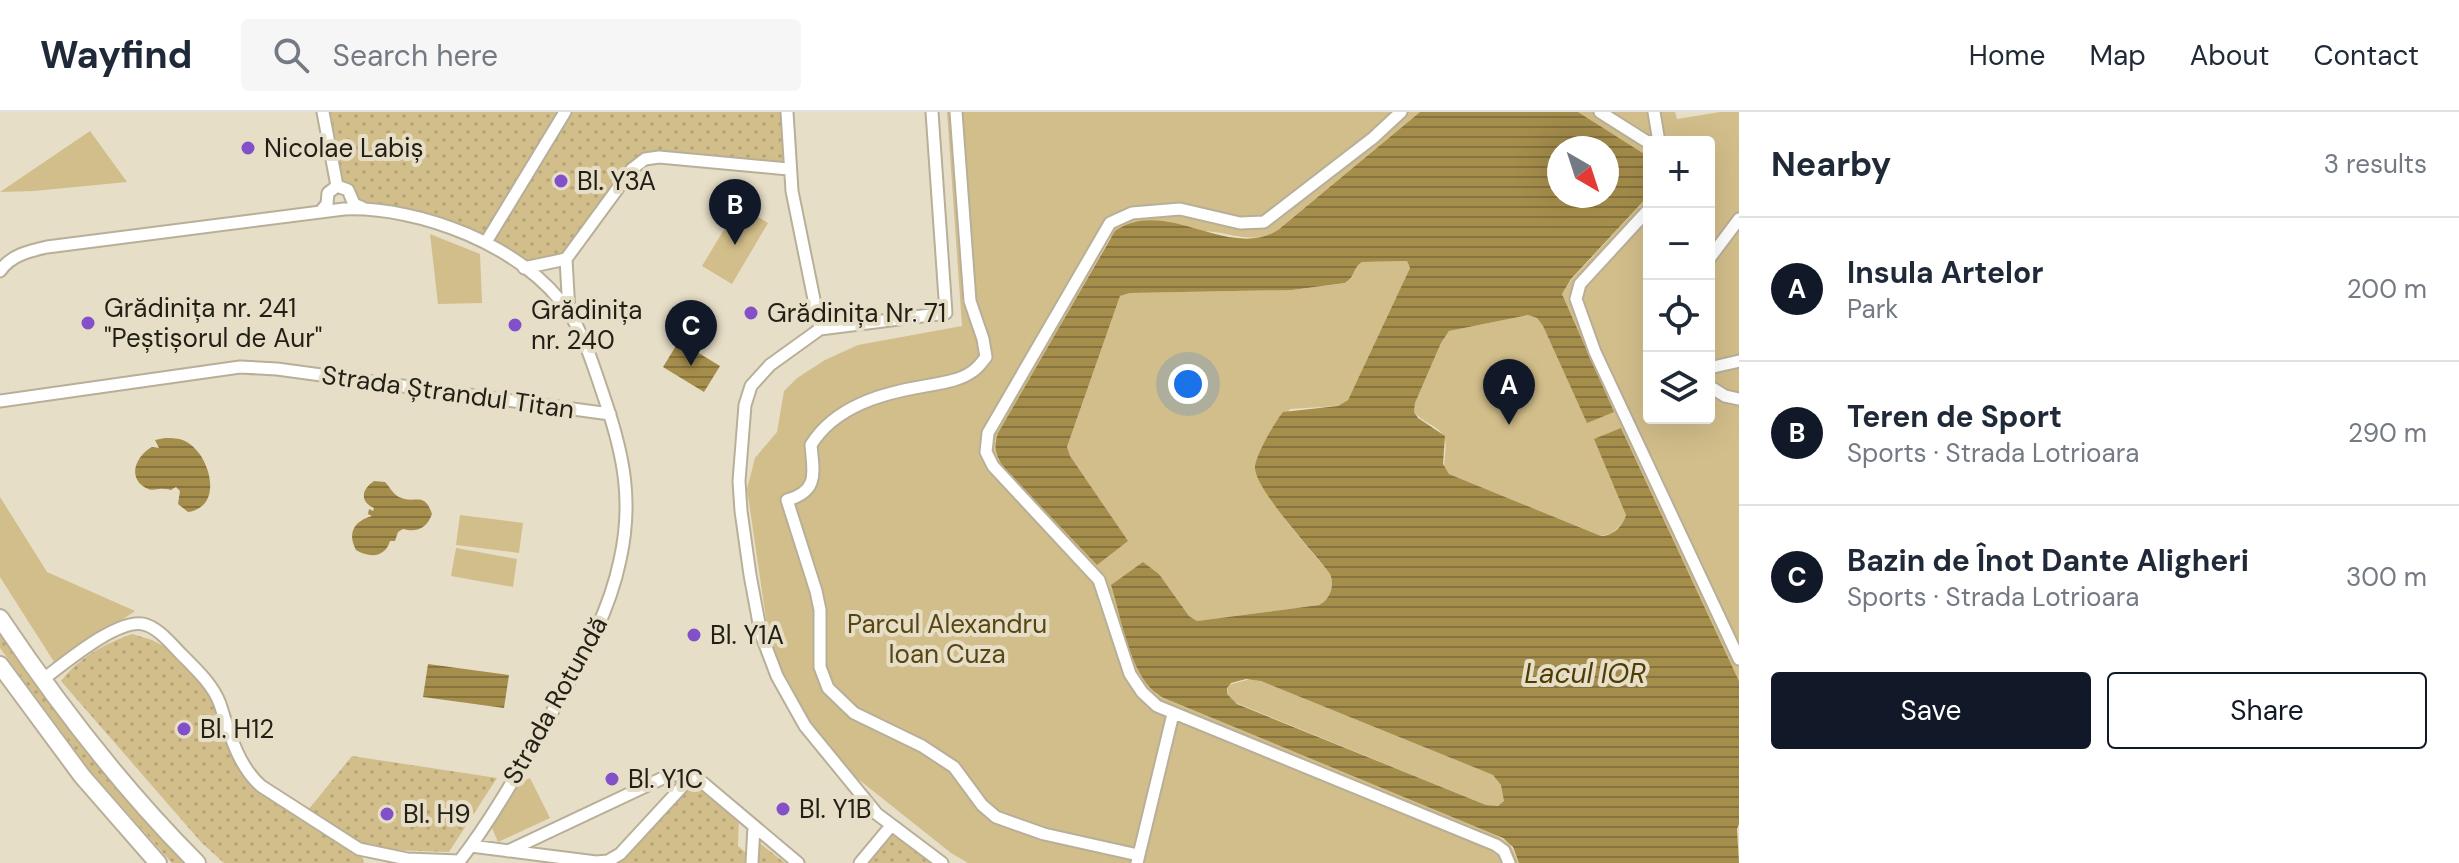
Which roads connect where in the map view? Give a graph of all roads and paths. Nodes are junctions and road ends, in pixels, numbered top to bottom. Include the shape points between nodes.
1 (323, 112) edge
2 (565, 112) edge
3 (787, 112) edge
4 (932, 112) edge
5 (956, 112) edge
6 (1401, 112) edge
7 (1600, 112) edge
8 (1654, 112) edge
9 (1658, 136) edge
10 (1643, 139) edge
11 (788, 169) junction
12 (337, 186) junction
13 (351, 197) junction
14 (328, 200) junction
15 (363, 208) junction
16 (341, 209) junction
17 (320, 212) junction
18 (1643, 216) edge
19 (1739, 219) edge
20 (486, 242) junction
21 (1715, 251) edge
22 (566, 259) junction
23 (524, 268) junction
24 (0, 271) edge
25 (569, 312) junction
26 (820, 329) junction
27 (1739, 361) edge
28 (1715, 367) edge
29 (1715, 390) edge
30 (1739, 399) edge
31 (0, 401) edge
32 (610, 414) junction
33 (0, 618) edge
34 (1739, 659) edge
35 (0, 665) edge
36 (42, 680) junction
37 (1173, 714) junction
38 (691, 777) junction
39 (754, 826) junction
40 (890, 827) junction
41 (471, 846) junction
42 (508, 851) junction
43 (1138, 859) edge
44 (458, 862) edge
45 (158, 863) edge
46 (197, 863) edge
47 (752, 863) edge
48 (798, 863) edge
49 (860, 863) edge
50 (942, 863) edge
51 (1509, 863) edge

1 - 12 street
2 - 20 street
3 - 11 street
4 - 26 street via 946,313
5 - 43 street via 970,301 986,357 973,372 949,382 858,404 813,440 812,480 787,500 820,610 822,676 854,713 956,768 996,817
6 - 37 street via 1264,222 1240,223 1180,209 1132,213 1110,223 988,433 986,452 993,466 1102,584 1136,684
7 - 10 street
8 - 9 street
11 - 22 street via 645,159 632,169
11 - 26 street
12 - 13 street
12 - 14 street
13 - 15 street
13 - 16 street
14 - 16 street via 331,207
14 - 17 street
15 - 16 street, Strada Rotundă
15 - 20 street, Strada Rotundă via 413,216
16 - 17 street, Strada Rotundă
17 - 24 street, Strada Rotundă via 47,247 18,255
18 - 34 street via 1580,284 1576,299 1595,352
19 - 21 street
20 - 23 street, Strada Rotundă
22 - 23 street
22 - 25 street
23 - 25 street, Strada Rotundă
25 - 32 street, Strada Rotundă
26 - 40 street via 770,365 751,386 745,405 741,511 761,634 777,676 805,726
27 - 28 street
29 - 30 street
31 - 32 street, Strada Ștrandul Titan via 250,367
32 - 41 street, Strada Rotundă via 627,493 613,589 588,649
33 - 36 main road
35 - 45 main road via 82,776
36 - 44 street via 121,627 151,627 217,697 232,740 256,781 359,849
36 - 46 main road via 112,772
37 - 43 street
37 - 51 street via 1496,845
38 - 39 street
38 - 42 street via 665,777
38 - 42 street via 614,859 596,862
39 - 47 street
39 - 48 street
40 - 49 street
40 - 50 street
41 - 42 street
41 - 44 street, Strada Rotundă

